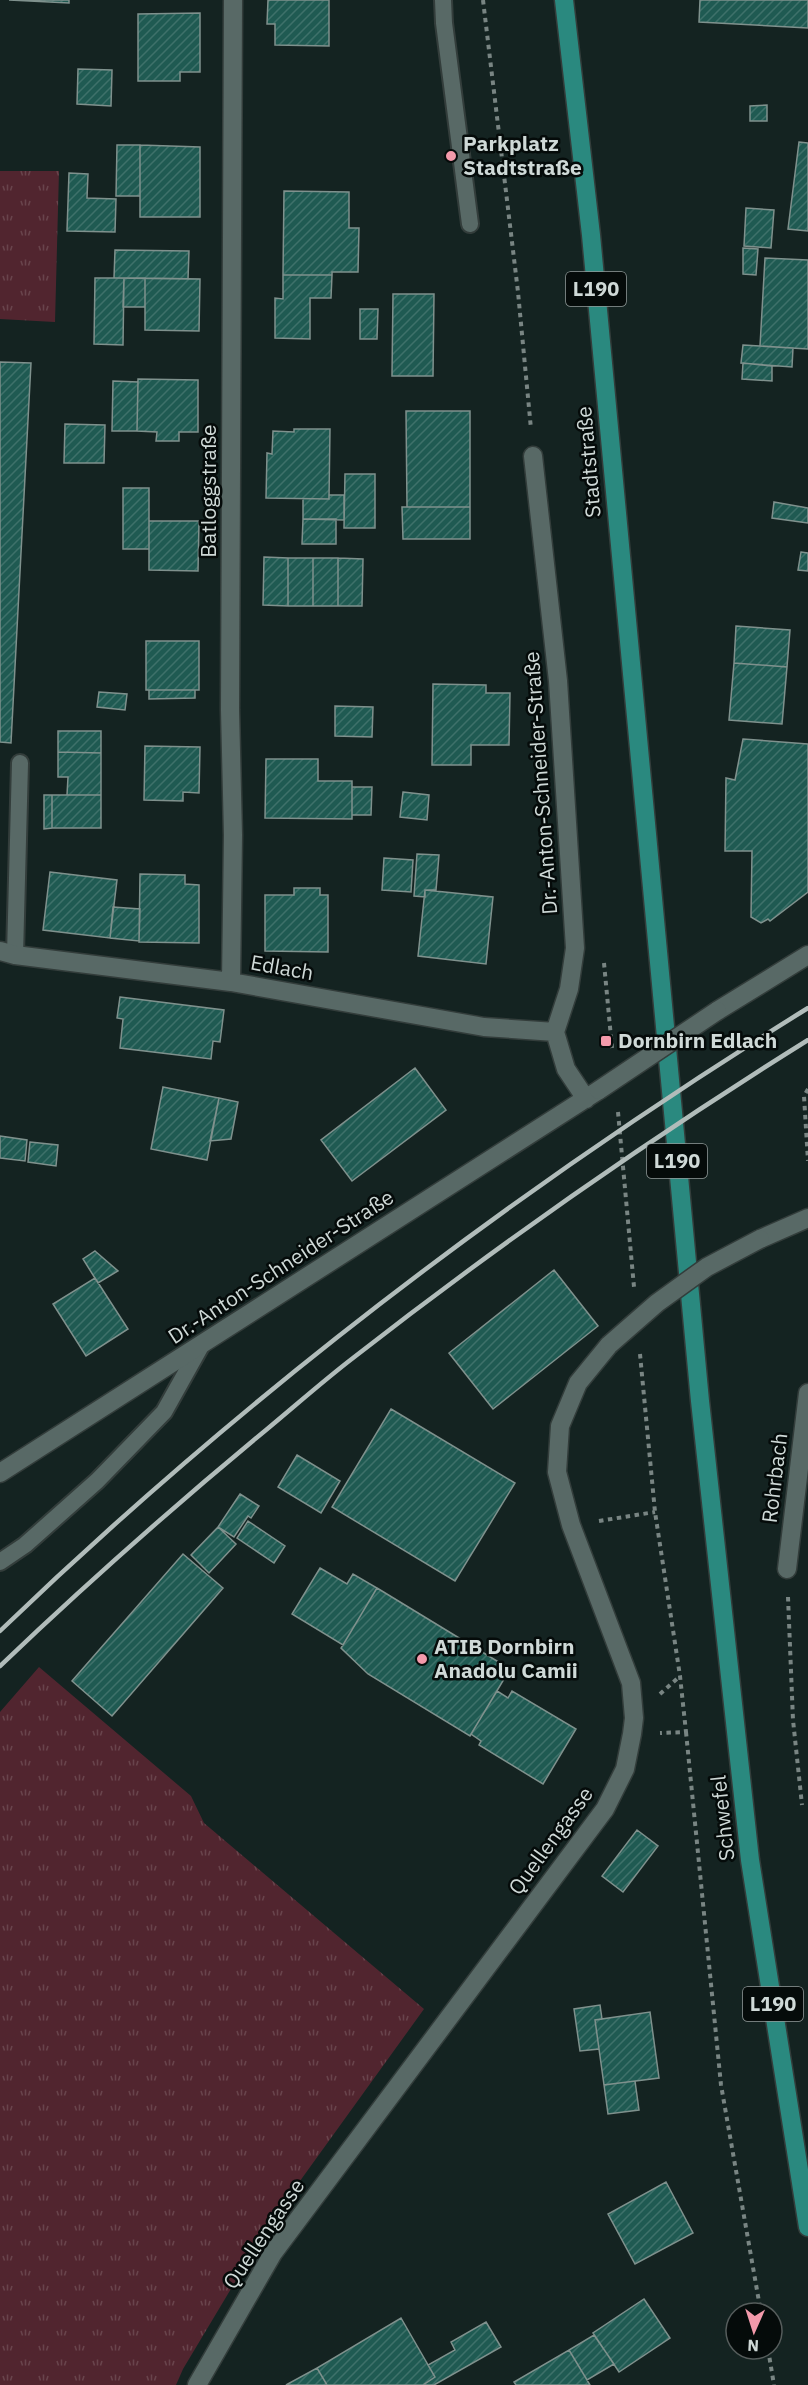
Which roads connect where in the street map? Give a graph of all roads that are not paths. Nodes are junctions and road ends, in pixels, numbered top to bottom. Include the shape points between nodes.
1 (233, 0) edge
2 (443, 0) edge
3 (564, 0) edge
4 (470, 224) dead end
5 (533, 456) road end
6 (20, 763) dead end
7 (8, 953) edge
8 (808, 955) edge
9 (231, 982) junction
10 (555, 1032) junction
11 (593, 1094) junction
12 (808, 1218) edge
13 (202, 1344) junction
14 (808, 1393) edge
15 (700, 1401) joint
16 (0, 1473) edge
17 (0, 1562) edge
18 (786, 1569) road end
19 (808, 2227) edge
20 (197, 2385) edge

1 - 9 street, Batloggstraße
2 - 4 lane
3 - 15 main road, Stadtstraße / L190 via 591,235
5 - 10 street, Dr.-Anton-Schneider-Straße via 558,681 575,948 569,989
6 - 7 lane
7 - 9 street, Edlach
8 - 11 street, Dr.-Anton-Schneider-Straße, bridge
9 - 10 street, Edlach via 484,1027
10 - 11 street via 566,1069
11 - 13 street, Dr.-Anton-Schneider-Straße
12 - 20 street, Quellengasse, bridge via 706,1268 657,1303 609,1345 578,1383 560,1426 557,1472 571,1525 631,1683 632,1734 625,1769 605,1809 273,2253
13 - 16 street, Dr.-Anton-Schneider-Straße
13 - 17 lane via 164,1412 97,1481
14 - 18 street, Rohrbach
15 - 19 main road, Schwefel / L190 via 750,1860

